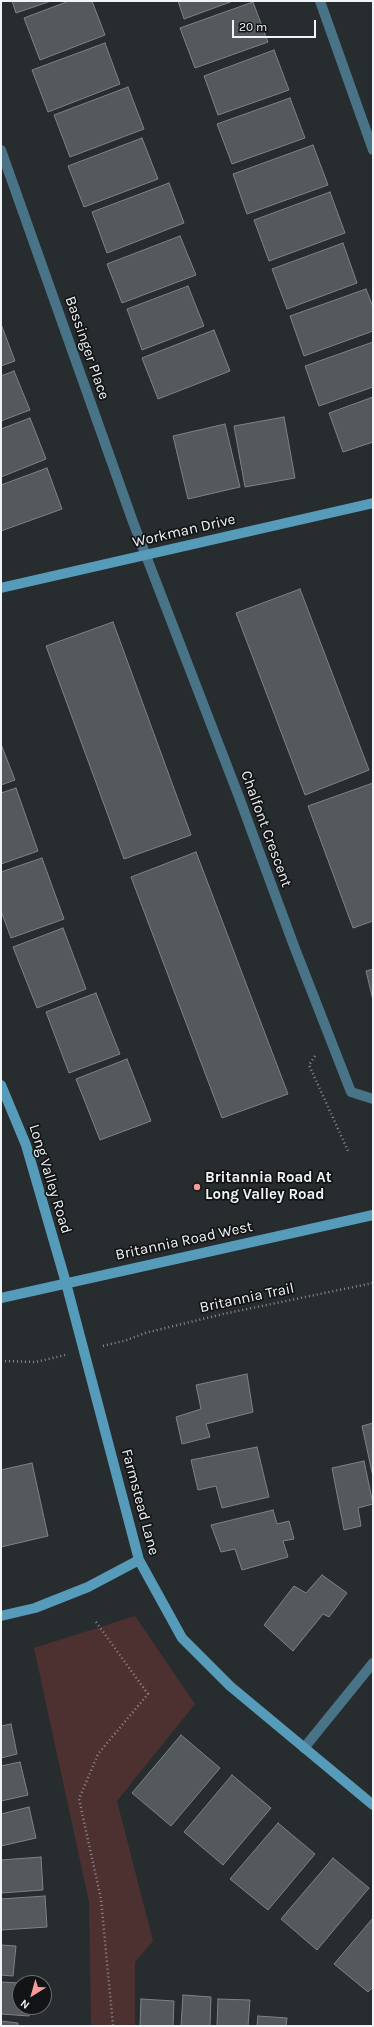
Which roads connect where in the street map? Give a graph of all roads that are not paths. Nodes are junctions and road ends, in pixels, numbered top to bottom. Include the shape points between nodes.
1 (320, 1) edge
2 (1, 150) edge
3 (373, 150) edge
4 (373, 503) edge
5 (146, 555) junction
6 (1, 588) edge
7 (1, 1085) edge
8 (373, 1099) edge
9 (373, 1215) edge
10 (66, 1283) junction
11 (1, 1298) edge
12 (139, 1560) junction
13 (1, 1616) edge
14 (373, 1663) edge
15 (304, 1748) junction
16 (373, 1805) edge

1 - 3 street
2 - 5 street, Bassinger Place via 132,522
4 - 5 street, Workman Drive
5 - 6 street, Workman Drive
5 - 8 street, Chalfont Crescent via 351,1092
7 - 10 street, Long Valley Road via 26,1145
9 - 10 street, Britannia Road West
10 - 11 street, Britannia Road West
10 - 12 street, Farmstead Lane
12 - 13 street via 81,1590 35,1608
12 - 15 street, Farmstead Lane via 182,1638 230,1686
14 - 15 street
15 - 16 street, Farmstead Lane

